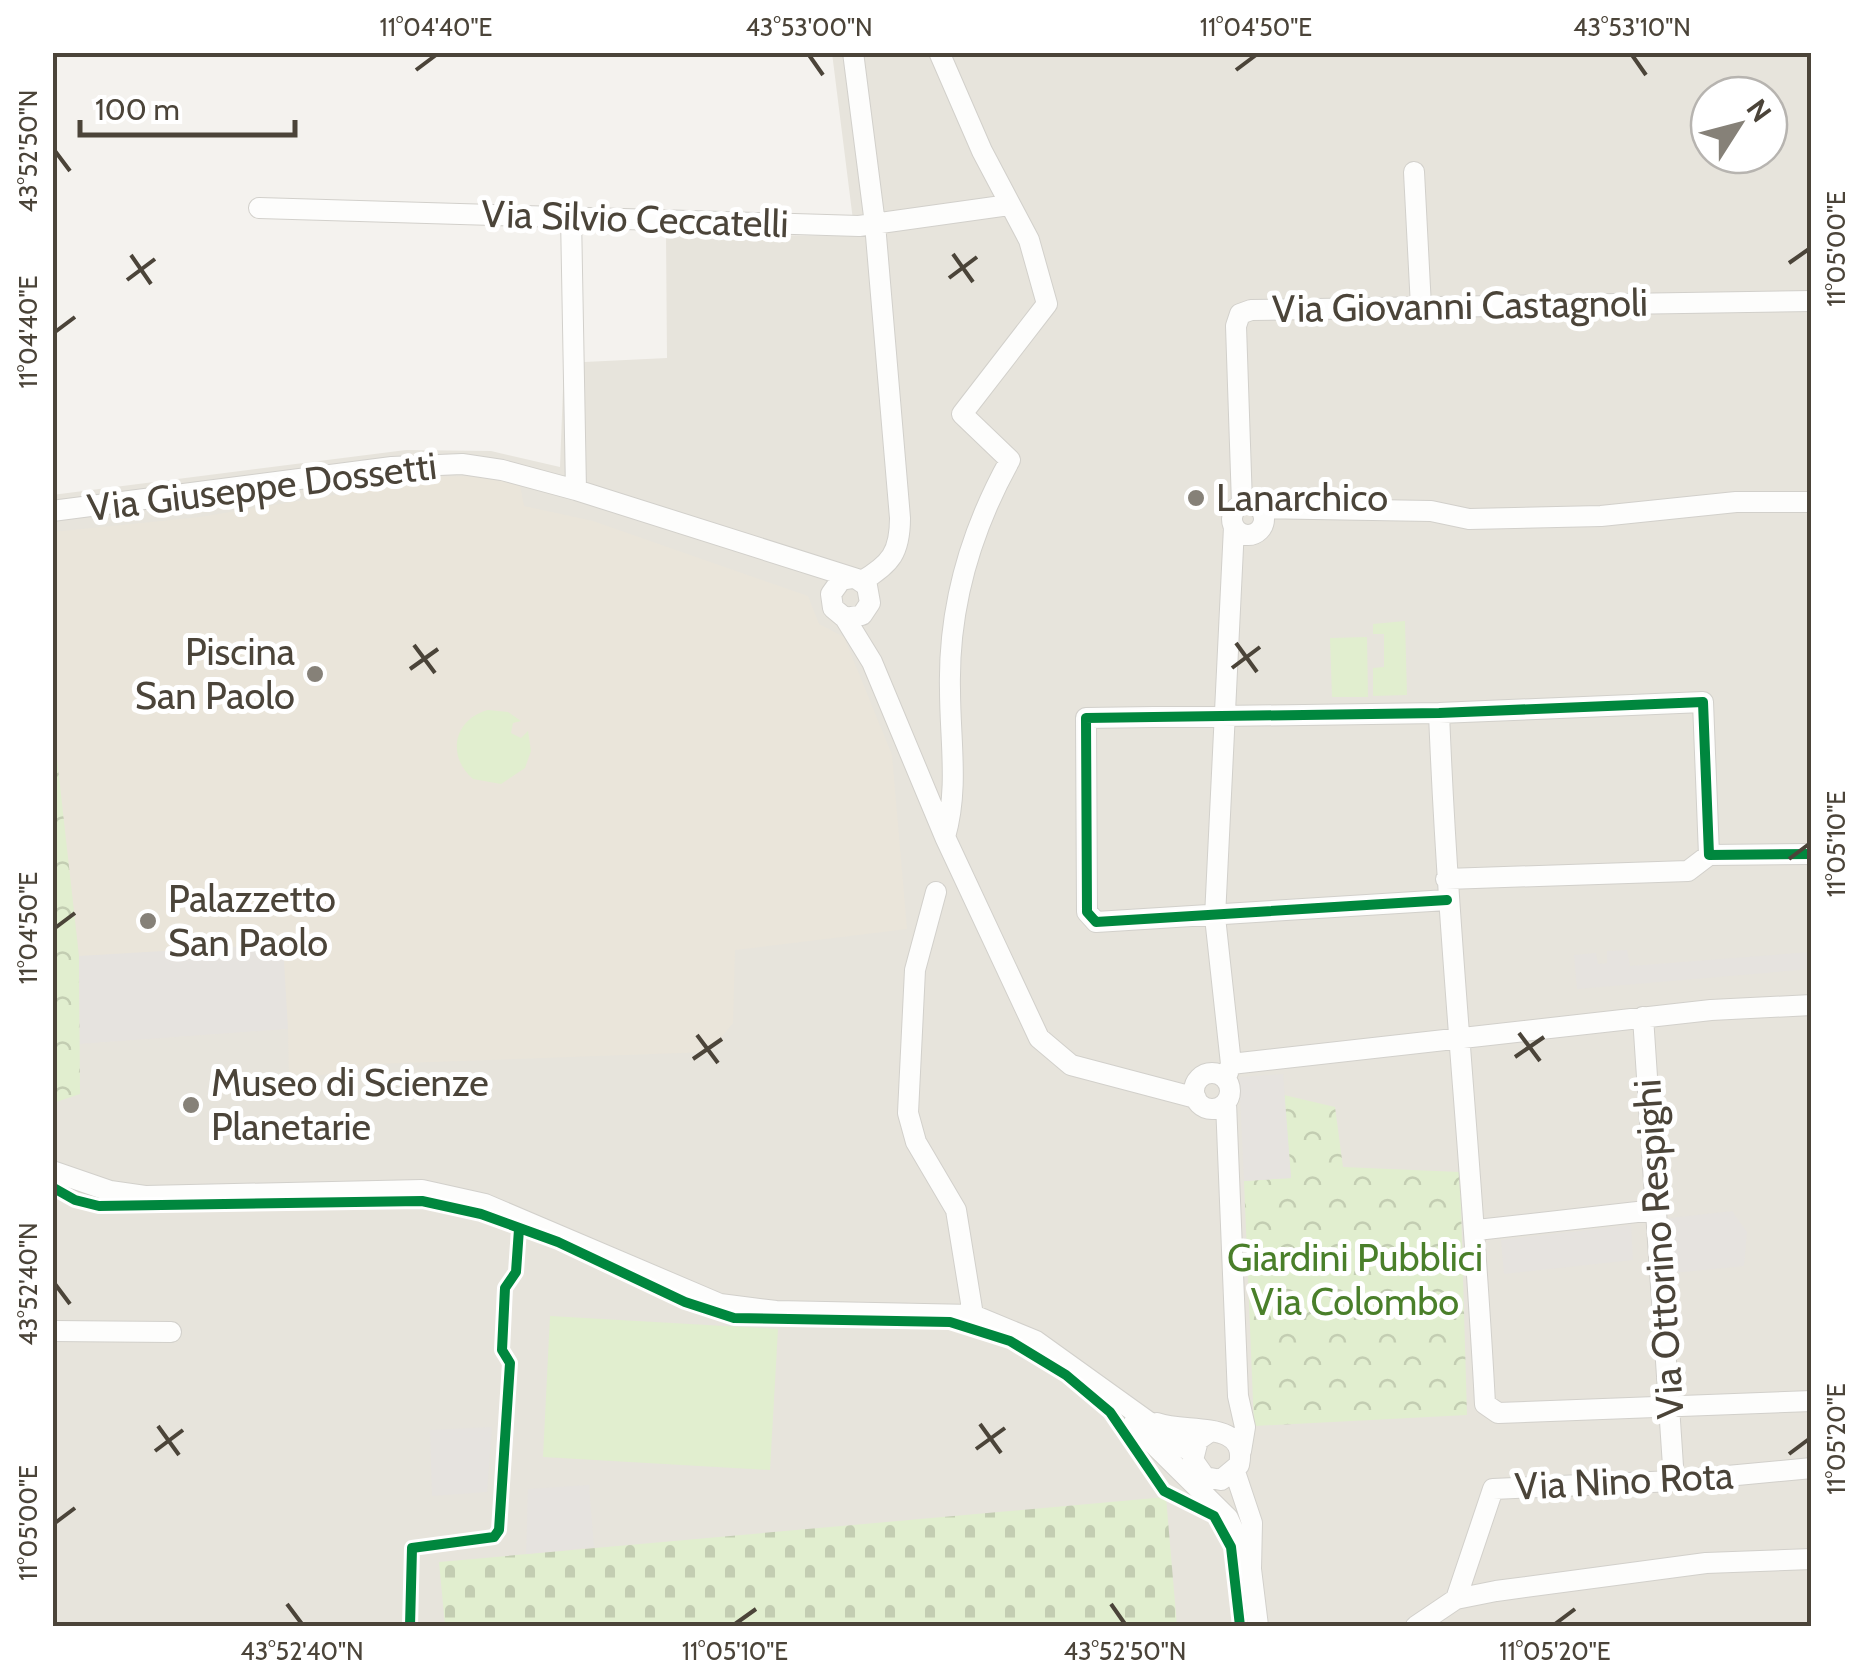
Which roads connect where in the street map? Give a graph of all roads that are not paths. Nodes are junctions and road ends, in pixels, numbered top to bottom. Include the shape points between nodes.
1 (853, 52) edge
2 (939, 52) edge
3 (1414, 172) dead end
4 (1009, 205) junction
5 (259, 208) dead end
6 (571, 216) junction
7 (876, 224) junction
8 (1812, 300) edge
9 (1421, 307) junction
10 (576, 490) junction
11 (1812, 502) edge
12 (1251, 506) junction
13 (52, 511) edge
14 (1241, 531) junction
15 (816, 568) junction
16 (857, 580) junction
17 (831, 594) junction
18 (854, 616) junction
19 (1438, 713) junction
20 (1227, 715) junction
21 (945, 837) junction
22 (1812, 854) edge
23 (1710, 856) junction
24 (1446, 890) junction
25 (936, 892) dead end
26 (1215, 917) junction
27 (1812, 1005) edge
28 (1643, 1017) junction
29 (1457, 1038) junction
30 (1210, 1083) junction
31 (1228, 1168) junction
32 (52, 1171) edge
33 (1655, 1210) junction
34 (1477, 1230) junction
35 (973, 1315) junction
36 (52, 1331) edge
37 (171, 1332) dead end
38 (1107, 1391) junction
39 (1238, 1396) junction
40 (1812, 1401) edge
41 (1669, 1407) junction
42 (1142, 1417) junction
43 (1215, 1431) junction
44 (1192, 1453) junction
45 (1238, 1461) junction
46 (1812, 1468) edge
47 (1206, 1477) junction
48 (1674, 1481) junction
49 (1249, 1536) junction
50 (1812, 1560) edge
51 (1251, 1569) junction
52 (1456, 1599) junction
53 (1258, 1626) edge
54 (1416, 1626) edge

1 - 7 street
2 - 4 street
3 - 9 street
4 - 7 street, Via Silvio Ceccatelli
4 - 21 street via 1029,240 1047,304 962,414 1010,460 973,540 950,633 955,802
5 - 6 street, Via Silvio Ceccatelli
6 - 7 street, Via Silvio Ceccatelli
6 - 10 street
7 - 16 street via 900,540 889,562
8 - 9 street, Via Giovanni Castagnoli
9 - 12 street, Via Giovanni Castagnoli via 1240,314
10 - 13 street, Via Giuseppe Dossetti via 502,470 436,464
10 - 15 street, Via Giuseppe Dossetti
11 - 12 street via 1470,519 1431,511
12 - 14 street via 1233,513
12 - 14 street via 1262,526
14 - 20 street via 1229,566
15 - 16 street, Via Giuseppe Dossetti
15 - 17 street
16 - 17 street via 840,580
16 - 18 street via 870,599
17 - 18 street via 833,608
18 - 21 street
19 - 20 street
19 - 23 street via 1703,702
19 - 24 street
20 - 26 street
20 - 26 street via 1086,718 1089,917 1100,923
21 - 30 street via 1039,1038 1071,1065 1170,1089
22 - 23 street
23 - 24 street via 1688,871
24 - 26 street
24 - 29 street
25 - 35 street via 916,970 908,1113 916,1142 956,1210
26 - 30 street via 1220,992
27 - 28 street
28 - 29 street
28 - 33 street, Via Ottorino Respighi
29 - 30 street
29 - 34 street
30 - 31 street
30 - 31 street via 1212,1109 1226,1103
31 - 39 street
32 - 35 street via 145,1196 422,1190 485,1204 720,1304
33 - 34 street
33 - 41 street, Via Ottorino Respighi
34 - 41 street via 1484,1404 1498,1413
35 - 38 street via 1036,1340
36 - 37 street
38 - 42 street
38 - 51 street via 1140,1433 1228,1518
39 - 43 street via 1229,1423
39 - 45 street via 1245,1427
40 - 41 street
41 - 48 street, Via Ottorino Respighi
42 - 43 street via 1168,1428
42 - 44 street
43 - 44 street via 1198,1440
43 - 45 street via 1233,1437
44 - 47 street
45 - 47 street via 1221,1480
45 - 49 street
46 - 48 street, Via Nino Rota
47 - 49 street via 1236,1509
48 - 52 street, Via Nino Rota via 1493,1489
49 - 51 street
50 - 52 street via 1706,1564
51 - 53 street
52 - 54 street

